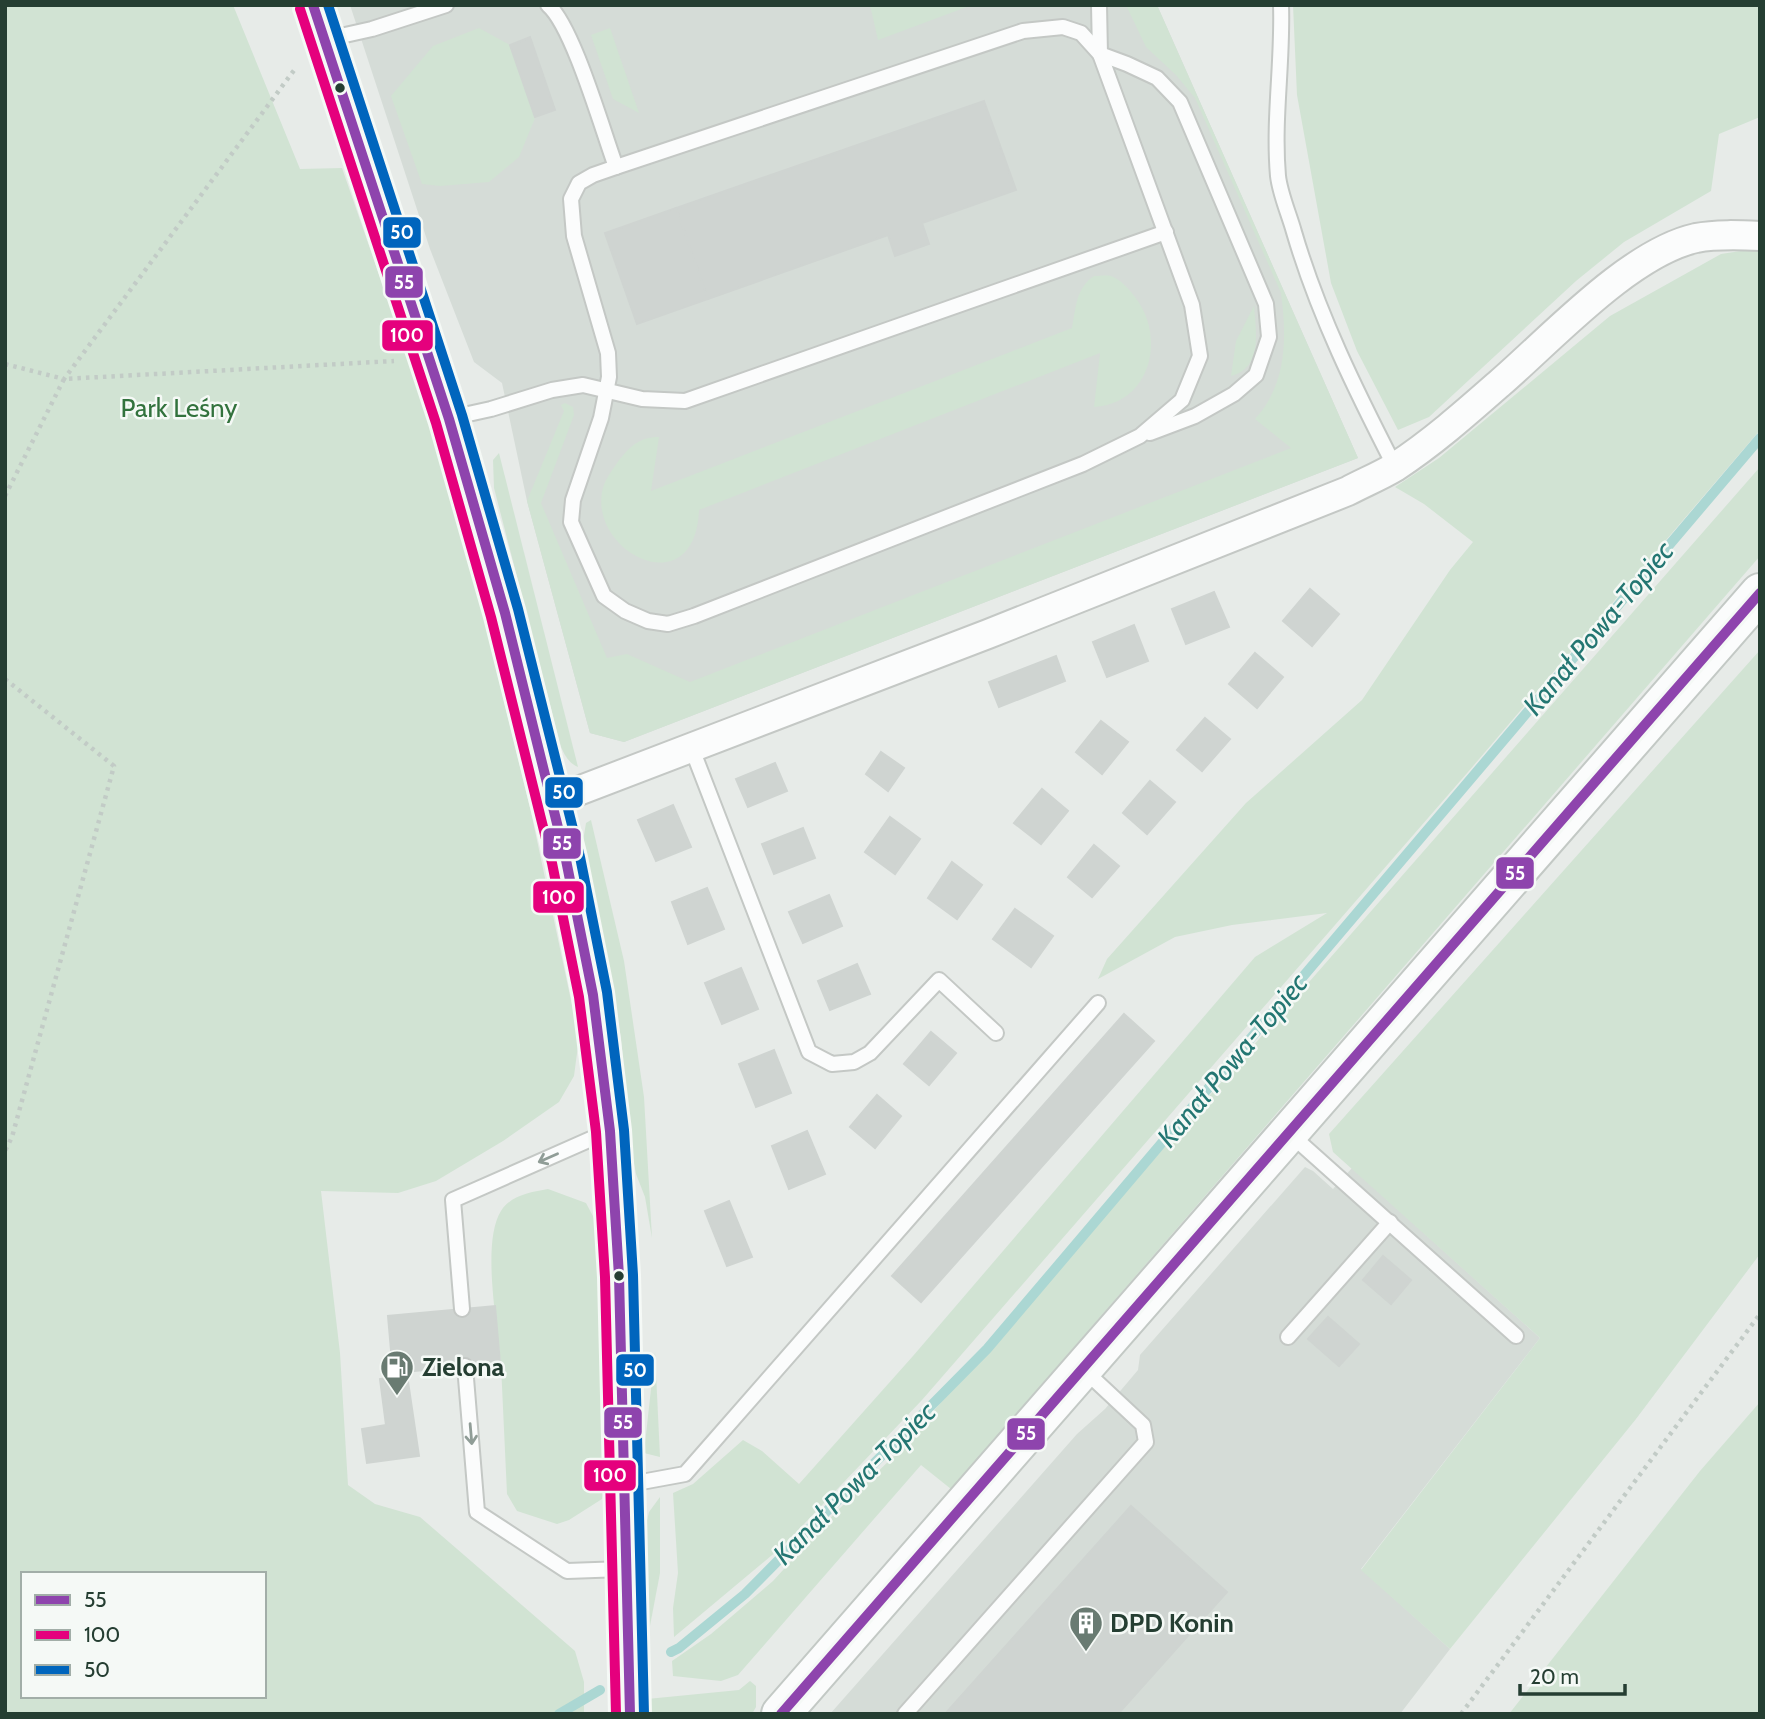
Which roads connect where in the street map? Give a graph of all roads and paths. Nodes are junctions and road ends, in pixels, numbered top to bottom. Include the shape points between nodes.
1 (446, 5) edge
2 (548, 5) edge
3 (1099, 5) edge
4 (1281, 5) edge
5 (319, 22) edge
6 (1100, 54) junction
7 (296, 68) dead end
8 (616, 167) junction
9 (1166, 232) junction
10 (1760, 236) edge
11 (429, 359) junction
12 (5, 364) edge
13 (64, 379) junction
14 (606, 389) junction
15 (449, 419) junction
16 (1140, 436) junction
17 (1395, 467) junction
18 (5, 496) edge
19 (1760, 593) edge
20 (5, 680) edge
21 (692, 749) junction
22 (552, 801) junction
23 (1098, 1003) dead end
24 (996, 1033) dead end
25 (610, 1131) junction
26 (1288, 1132) junction
27 (5, 1151) edge
28 (1390, 1222) junction
29 (462, 1309) dead end
30 (1760, 1314) edge
31 (1516, 1336) dead end
32 (1289, 1337) dead end
33 (465, 1366) dead end
34 (1082, 1368) junction
35 (624, 1485) junction
36 (626, 1568) junction
37 (630, 1714) edge
38 (780, 1714) edge
39 (905, 1714) edge
40 (1461, 1714) edge

1 - 5 lane via 372,29
2 - 8 lane via 572,44
3 - 6 lane
4 - 17 lane via 1279,179 1307,279
5 - 11 street
6 - 8 lane via 1081,33 1063,27 1023,31
6 - 9 lane
6 - 16 lane via 1157,78 1180,102 1266,304 1269,337 1256,375 1195,416
7 - 13 path
8 - 14 lane via 579,183 571,199 574,236 608,354
9 - 14 lane via 685,401
9 - 16 lane via 1192,305 1200,356 1182,400
10 - 17 street via 1695,238 1659,253 1617,280
11 - 13 path
11 - 15 street
12 - 13 path
13 - 18 path
14 - 15 lane via 583,385 552,390
14 - 16 lane via 573,500 571,522 604,596 625,611 668,624 1083,464
15 - 22 street via 505,613
17 - 21 street via 1348,491
19 - 26 street
20 - 27 path via 114,766
21 - 22 street
21 - 24 lane via 809,1052 832,1064 854,1062 870,1054 939,979
22 - 25 street via 593,995
23 - 35 lane via 685,1474
25 -> 29 lane via 453,1200
25 - 35 street
26 - 28 lane
26 - 34 street
28 - 31 lane
28 - 32 lane
30 - 40 path
33 -> 36 lane via 477,1512 567,1571
34 - 38 street
34 - 39 lane via 1143,1425 1146,1442
35 - 36 street
36 - 37 street

